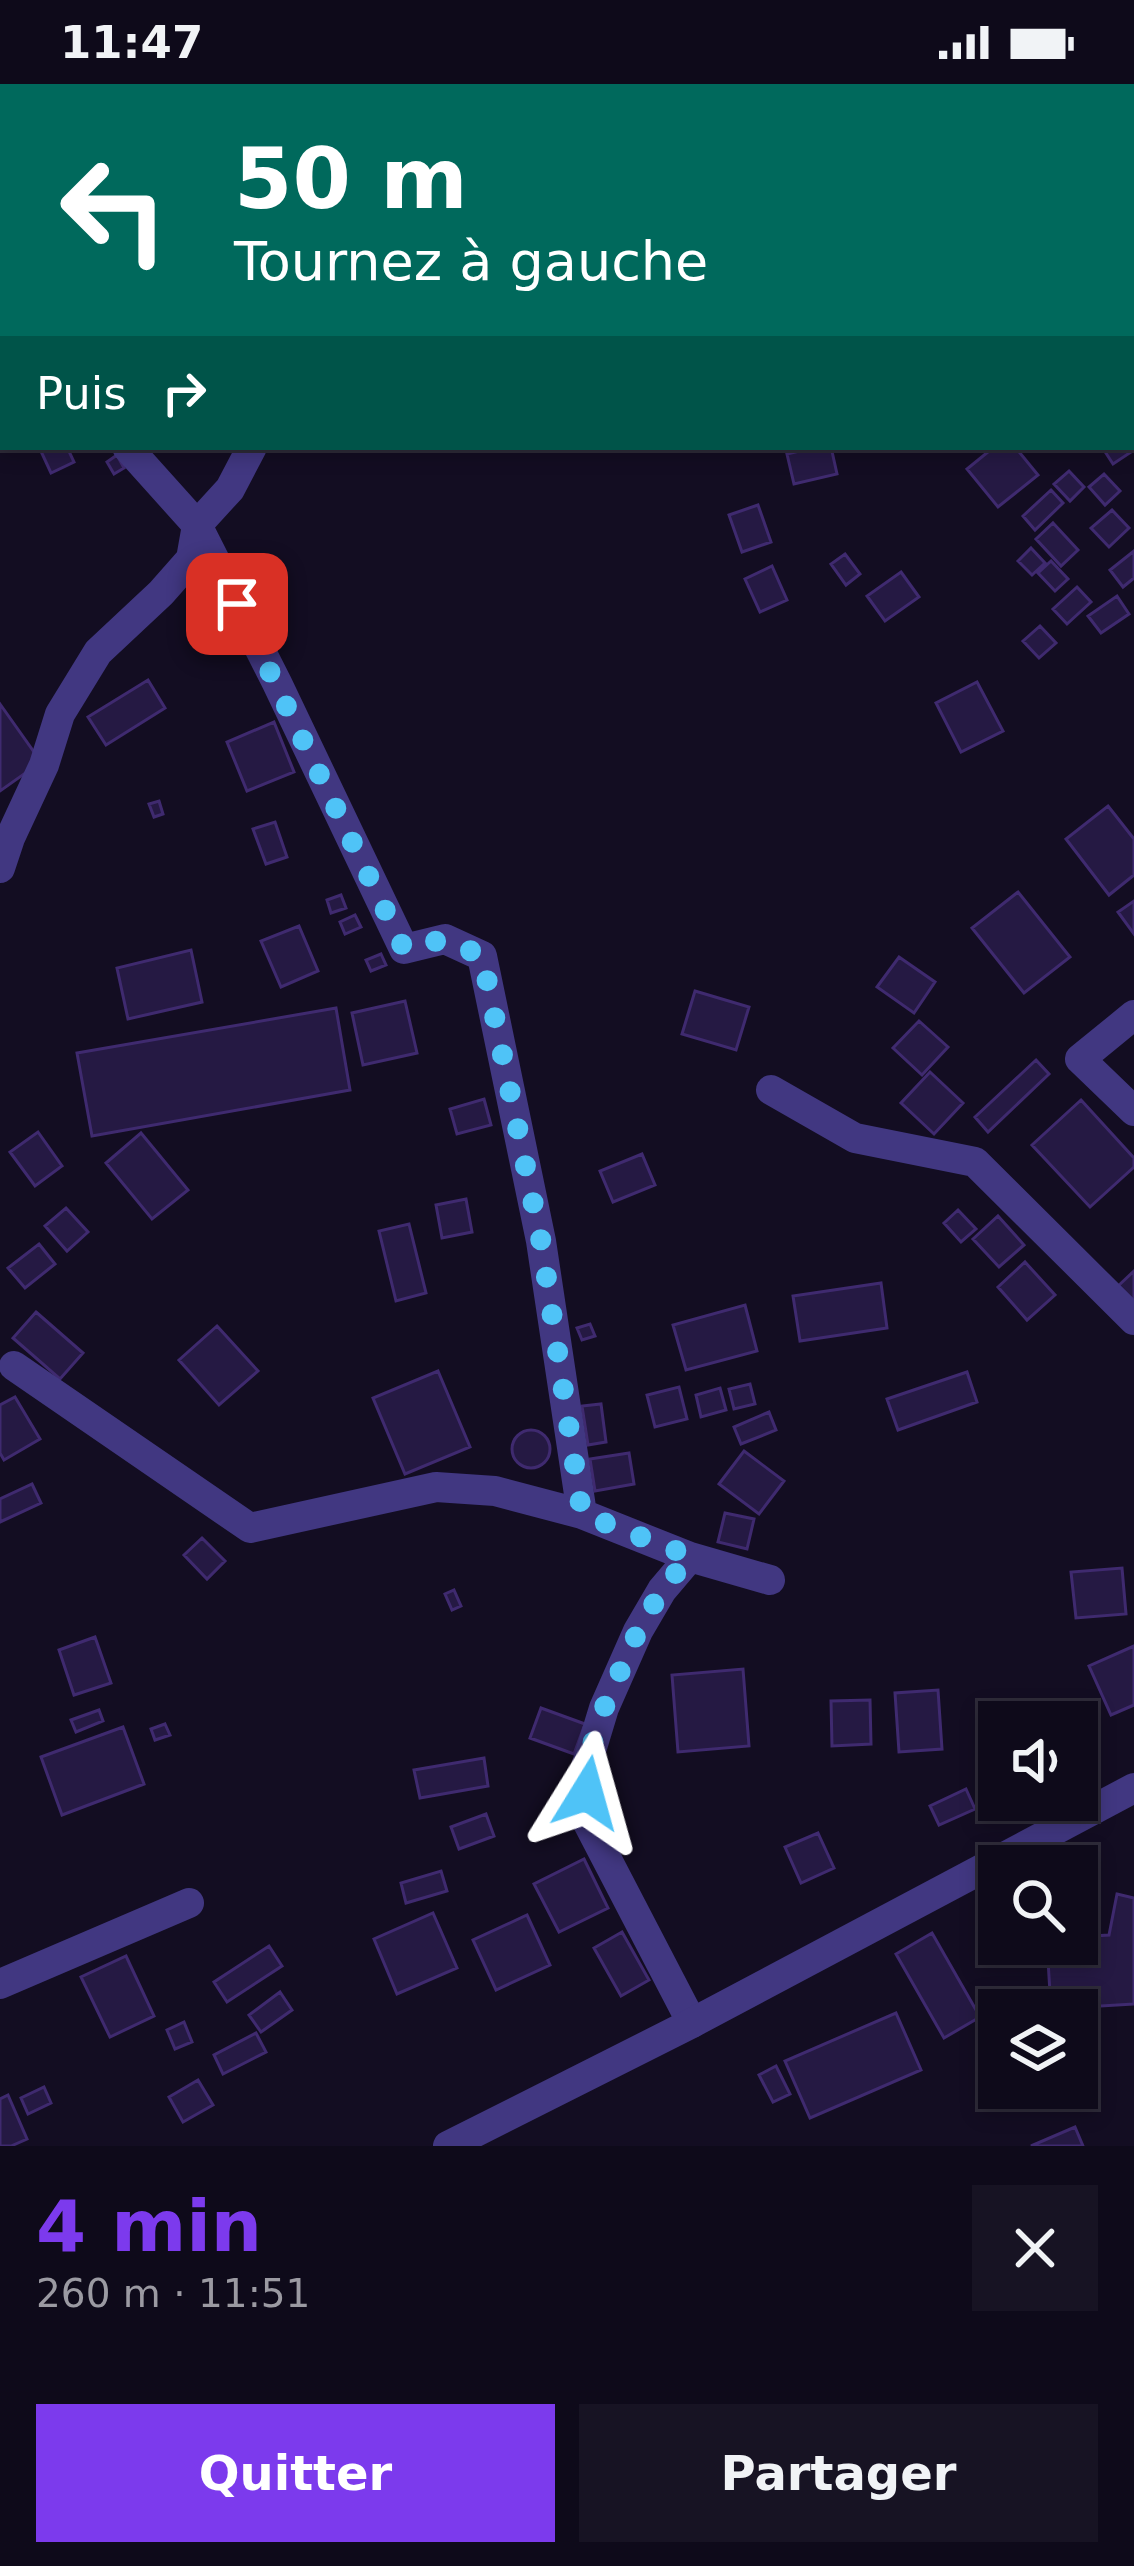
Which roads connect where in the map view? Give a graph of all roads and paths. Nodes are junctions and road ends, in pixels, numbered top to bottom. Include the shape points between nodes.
1 (130, 450) edge
2 (250, 450) edge
3 (196, 525) junction
4 (0, 868) edge
5 (1134, 1015) edge
6 (771, 1090) dead end
7 (1134, 1112) edge
8 (1134, 1320) edge
9 (14, 1366) dead end
10 (582, 1514) junction
11 (690, 1556) junction
12 (770, 1580) dead end
13 (1134, 1788) edge
14 (189, 1903) dead end
15 (0, 1984) edge
16 (692, 2024) junction
17 (448, 2146) edge

1 - 3 street
2 - 3 street via 230,489
3 - 4 street via 190,559 98,652 60,714
3 - 10 street via 404,949 445,939 482,956 541,1241
5 - 7 street via 1080,1059
6 - 8 street via 855,1138 975,1162
9 - 10 street via 250,1528 436,1487 495,1491
10 - 11 street
11 - 12 street
11 - 16 street via 638,1631 586,1764 588,1823
13 - 16 street
14 - 15 street
16 - 17 street

